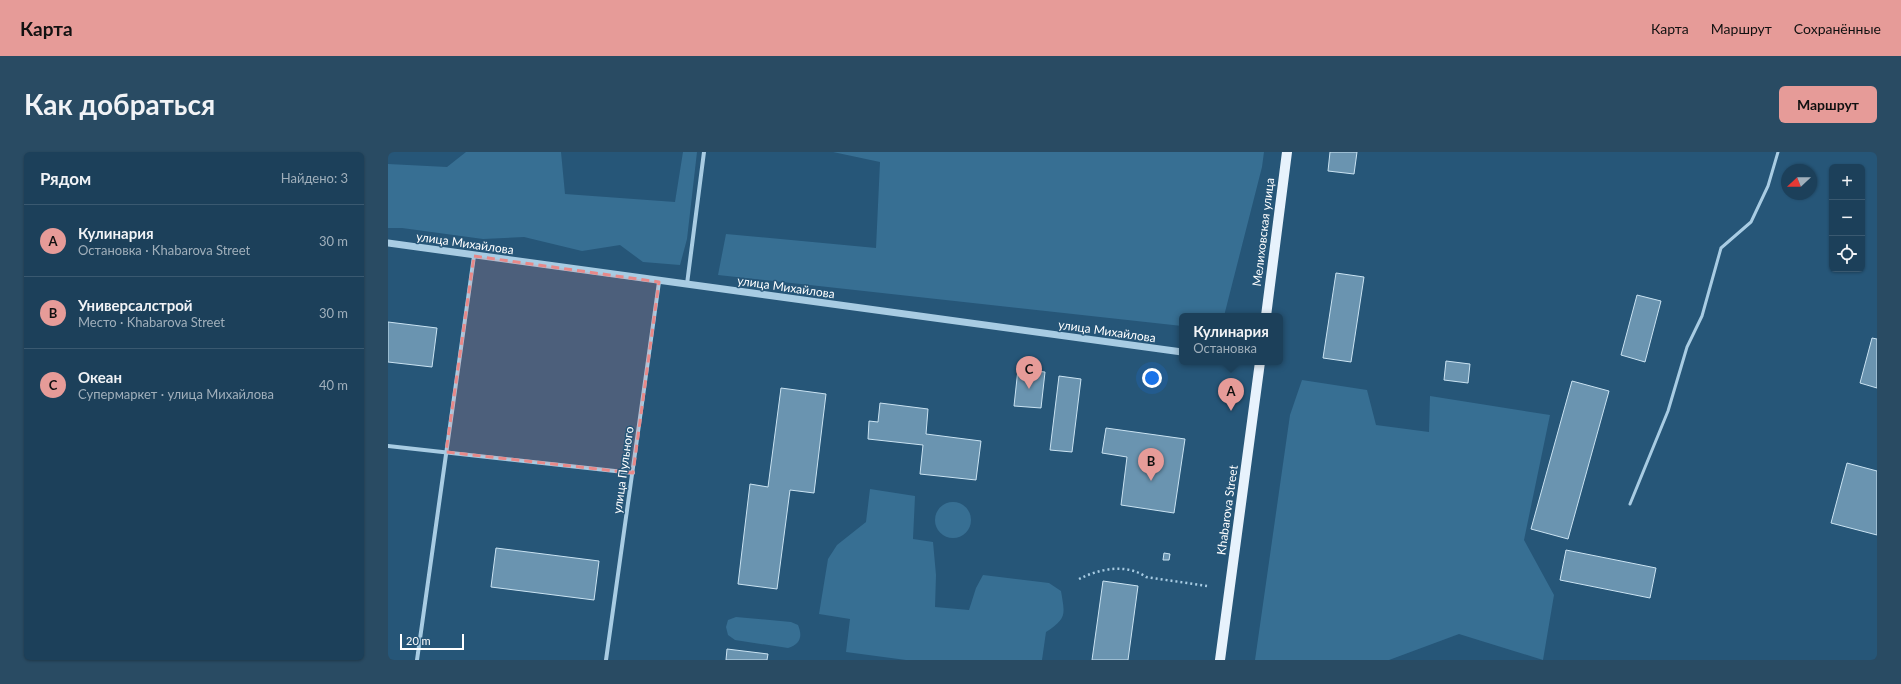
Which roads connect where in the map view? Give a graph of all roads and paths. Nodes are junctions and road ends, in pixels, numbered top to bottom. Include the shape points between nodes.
1 (704, 152) edge
2 (1287, 152) edge
3 (1778, 152) edge
4 (388, 244) edge
5 (474, 256) junction
6 (659, 282) junction
7 (687, 285) junction
8 (1266, 313) edge
9 (1179, 352) edge
10 (1258, 365) edge
11 (388, 446) edge
12 (446, 452) junction
13 (633, 473) junction
14 (1630, 504) dead end
15 (1079, 579) dead end
16 (1207, 586) dead end
17 (417, 660) edge
18 (606, 660) edge
19 (1220, 660) edge

1 - 7 street
2 - 8 main road, Мелиховская улица
3 - 14 lane via 1768,186 1750,222 1721,248 1702,316 1687,347 1668,410
4 - 5 street, улица Михайлова
5 - 6 street, улица Михайлова
5 - 12 street
6 - 7 street, улица Михайлова
6 - 13 street, улица Пульного
7 - 9 street, улица Михайлова
10 - 19 main road, Khabarova Street
11 - 12 street
12 - 13 street
12 - 17 street
13 - 18 street, улица Пульного
15 - 16 path via 1093,572 1112,569

